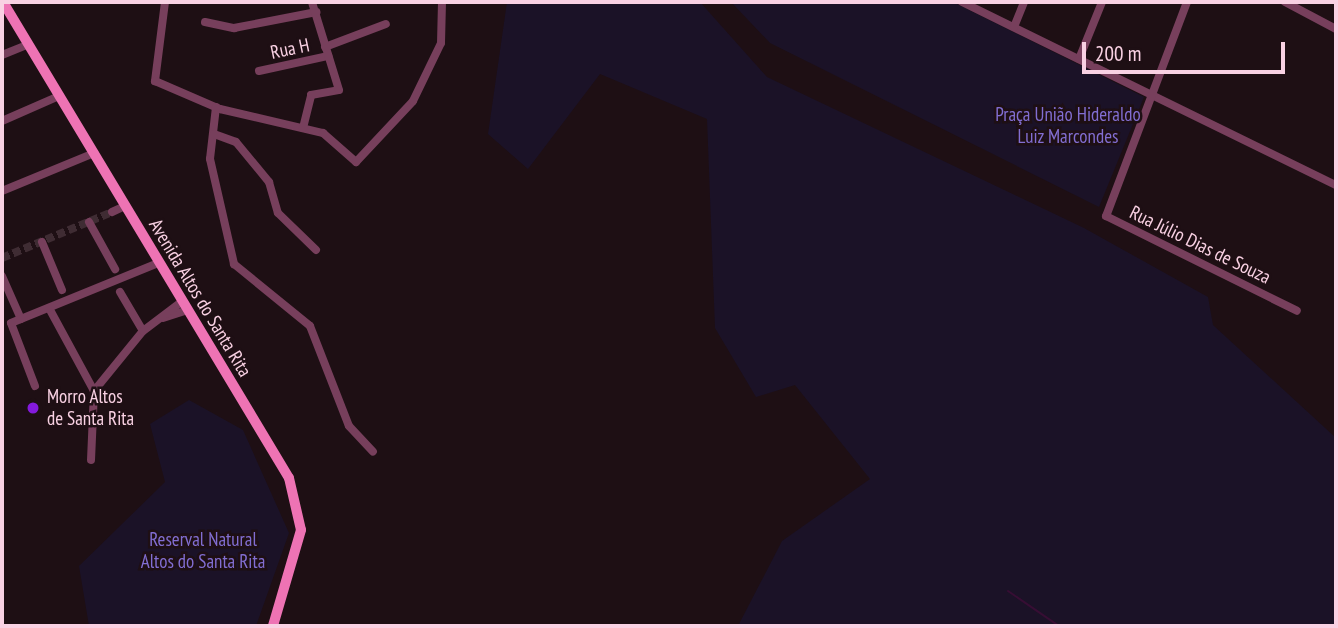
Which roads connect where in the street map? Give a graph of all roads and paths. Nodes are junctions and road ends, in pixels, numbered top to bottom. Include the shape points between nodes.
1 (3, 2) edge
2 (165, 2) edge
3 (312, 2) edge
4 (442, 2) edge
5 (962, 2) edge
6 (1024, 2) edge
7 (1102, 2) edge
8 (1187, 2) edge
9 (1285, 2) edge
10 (316, 12) junction
11 (205, 22) dead end
12 (386, 24) dead end
13 (1014, 27) junction
14 (1336, 29) edge
15 (27, 45) junction
16 (327, 52) junction
17 (2, 55) edge
18 (1079, 60) junction
19 (259, 71) dead end
20 (1152, 95) junction
21 (59, 96) junction
22 (216, 107) junction
23 (2, 121) edge
24 (303, 128) junction
25 (214, 134) junction
26 (94, 153) junction
27 (1336, 185) edge
28 (2, 191) edge
29 (125, 206) junction
30 (112, 212) tunnel mouth
31 (89, 222) dead end
32 (42, 242) dead end
33 (316, 250) dead end
34 (158, 263) junction
35 (115, 269) dead end
36 (2, 276) edge
37 (62, 290) dead end
38 (120, 292) dead end
39 (49, 308) junction
40 (177, 310) junction
41 (1297, 311) dead end
42 (21, 319) junction
43 (143, 331) junction
44 (35, 386) dead end
45 (94, 391) junction
46 (373, 452) dead end
47 (91, 460) dead end
48 (273, 626) edge

1 - 15 street, Avenida Altos do Santa Rita
2 - 22 street via 153,78
3 - 10 street
4 - 24 street via 442,43 412,101 356,162 323,133
5 - 13 street
6 - 13 street
7 - 18 street
8 - 20 street, Rua Júlio Dias de Souza
9 - 14 street
10 - 11 street via 234,28
10 - 16 street
12 - 16 street, Rua H
13 - 18 street
15 - 17 street
15 - 21 street, Avenida Altos do Santa Rita
16 - 19 street, Rua H
16 - 24 street via 339,90 311,95
18 - 20 street
20 - 27 street
20 - 41 street, Rua Júlio Dias de Souza via 1106,216
21 - 23 street
21 - 26 street, Avenida Altos do Santa Rita
22 - 24 street
22 - 25 street
25 - 33 street via 236,142 269,182 278,213
25 - 46 street via 213,179 234,264 310,326 349,426
26 - 28 street
26 - 29 street, Avenida Altos do Santa Rita
29 - 30 street
29 - 34 street, Avenida Altos do Santa Rita
31 - 35 street
32 - 37 street
34 - 39 street
34 - 40 street, Avenida Altos do Santa Rita
36 - 42 street
38 - 43 street
39 - 42 street
39 - 45 street
40 - 43 street
40 - 48 street, Avenida Altos do Santa Rita via 265,433 299,506 301,530
42 - 44 street via 10,329
43 - 45 street
45 - 47 street

